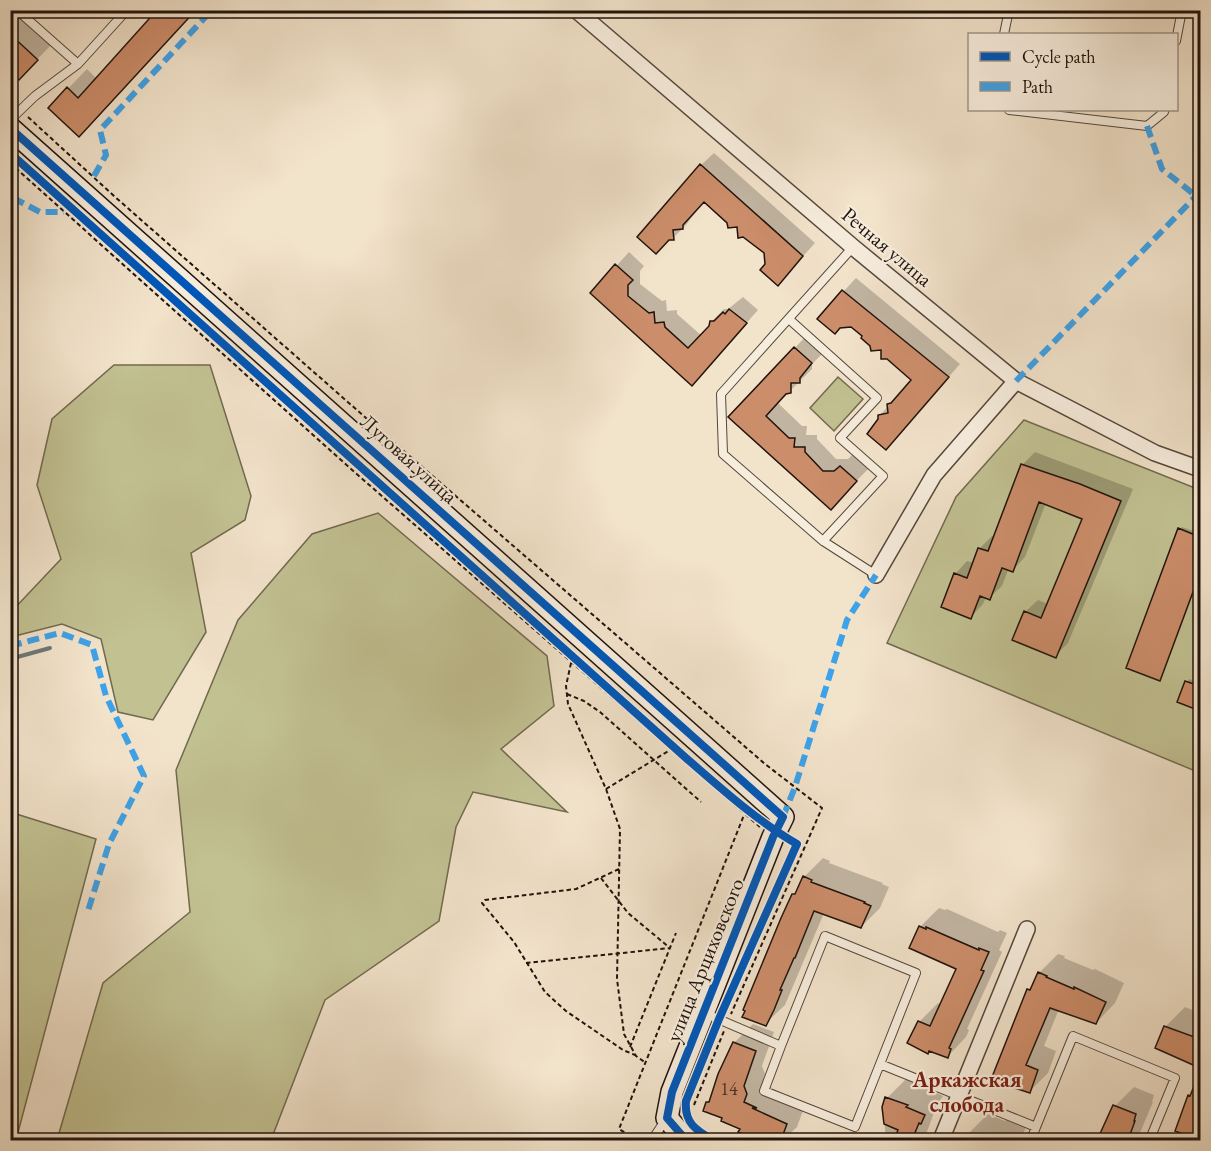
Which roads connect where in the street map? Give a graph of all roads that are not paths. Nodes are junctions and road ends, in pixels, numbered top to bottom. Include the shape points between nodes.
1 (17, 10) edge
2 (127, 10) edge
3 (576, 10) edge
4 (1009, 10) edge
5 (1182, 10) edge
6 (1004, 33) edge
7 (1177, 33) edge
8 (78, 64) junction
9 (1018, 111) edge
10 (1164, 111) edge
11 (10, 120) edge
12 (10, 128) edge
13 (10, 196) edge
14 (10, 201) edge
15 (853, 247) junction
16 (789, 320) junction
17 (1016, 381) junction
18 (1200, 469) edge
19 (823, 541) junction
20 (876, 575) joint
21 (777, 829) joint
22 (1028, 929) dead end
23 (711, 1016) junction
24 (781, 1046) junction
25 (880, 1064) junction
26 (957, 1096) junction
27 (676, 1114) junction
28 (1036, 1127) junction
29 (652, 1140) edge
30 (686, 1140) edge
31 (940, 1140) edge
32 (1031, 1140) edge
33 (1151, 1140) edge

1 - 8 lane
2 - 8 lane
3 - 15 street, Речная улица
4 - 6 lane
5 - 7 lane
8 - 11 lane
9 - 10 lane via 1147,126
12 - 21 street, Луговая улица
13 - 14 lane
15 - 16 lane
15 - 17 street, Речная улица
16 - 19 lane via 720,394 723,454
16 - 19 lane via 877,398 840,438 883,476
17 - 18 street, Речная улица via 1155,453
17 - 20 street via 934,475
19 - 20 lane
21 - 23 street, улица Арциховского
22 - 26 street
23 - 24 lane
23 - 27 street, улица Арциховского via 672,1092
24 - 25 lane via 764,1091 855,1127
24 - 25 lane via 825,936 916,973
25 - 26 lane
26 - 28 lane
26 - 31 street
27 - 29 lane, улица Арциховского
27 - 30 street
28 - 32 lane
28 - 33 lane via 1073,1036 1174,1078

